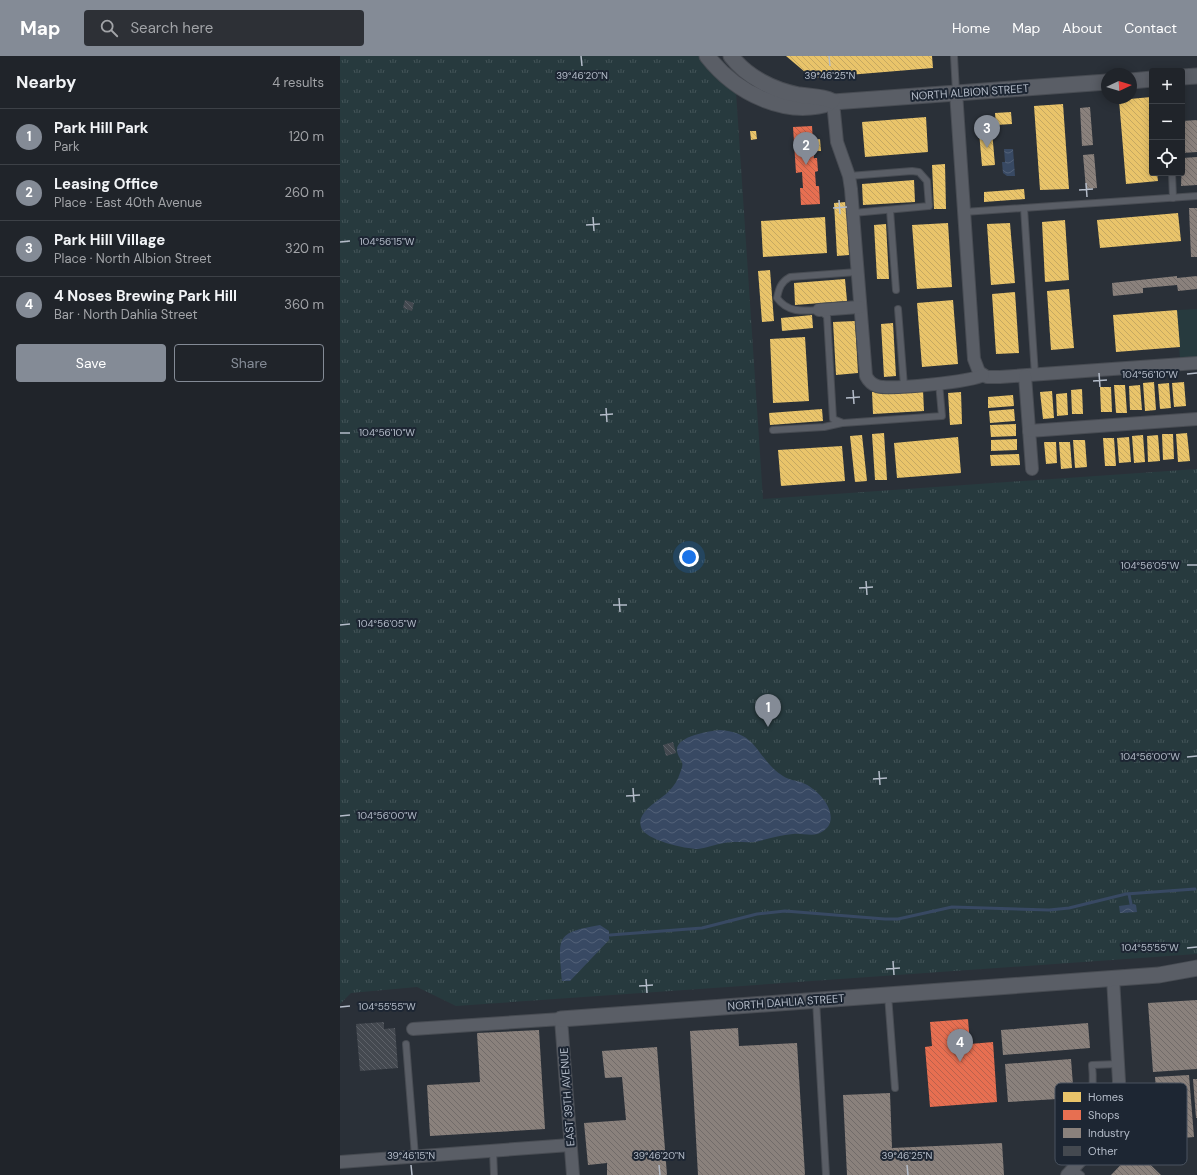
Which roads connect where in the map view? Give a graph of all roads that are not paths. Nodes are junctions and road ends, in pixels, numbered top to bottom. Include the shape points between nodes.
1 (707, 56) edge
2 (731, 56) edge
3 (954, 56) edge
4 (1197, 76) edge
5 (1185, 77) edge
6 (1149, 79) edge
7 (1137, 80) edge
8 (1101, 82) edge
9 (956, 92) junction
10 (833, 102) junction
11 (849, 176) junction
12 (1172, 176) edge
13 (1197, 196) edge
14 (1173, 198) junction
15 (1024, 208) junction
16 (890, 210) junction
17 (964, 212) junction
18 (853, 213) junction
19 (857, 272) junction
20 (896, 290) dead end
21 (859, 306) junction
22 (898, 308) dead end
23 (819, 310) junction
24 (1197, 363) edge
25 (983, 375) junction
26 (1030, 375) junction
27 (939, 383) junction
28 (904, 386) junction
29 (1197, 419) edge
30 (843, 423) junction
31 (773, 430) dead end
32 (1029, 431) junction
33 (1032, 469) dead end
34 (1197, 968) edge
35 (1159, 975) junction
36 (1197, 976) edge
37 (1113, 978) junction
38 (888, 995) junction
39 (816, 1000) junction
40 (561, 1019) junction
41 (413, 1029) dead end
42 (406, 1044) dead end
43 (1118, 1064) junction
44 (1093, 1083) edge
45 (1119, 1083) edge
46 (895, 1088) dead end
47 (570, 1145) junction
48 (493, 1150) junction
49 (415, 1156) junction
50 (340, 1162) edge
51 (1080, 1165) edge
52 (1074, 1173) edge
53 (494, 1175) edge
54 (573, 1175) edge
55 (826, 1175) edge

1 - 10 street via 739,86 768,101 809,107
2 - 10 street via 745,70 769,86 796,94 824,97
3 - 9 lane
4 - 5 street
6 - 7 street
8 - 9 street, NORTH ALBION STREET
9 - 10 street, NORTH ALBION STREET
9 - 17 street
10 - 11 street via 837,142
11 - 16 lane via 912,171 924,176 927,181 929,206
11 - 18 street
12 - 14 lane
13 - 14 lane
14 - 15 lane
15 - 17 lane
15 - 26 lane
16 - 18 lane
16 - 20 lane
17 - 25 street via 974,359
18 - 19 street
19 - 21 street
19 - 23 lane via 790,277 779,288 778,298 791,310
21 - 23 street
21 - 28 street via 866,376 876,386
22 - 28 lane
23 - 30 lane via 827,316 833,419
24 - 26 street
25 - 26 street
25 - 27 street via 973,380
26 - 32 street
27 - 28 street
27 - 30 lane via 942,416
29 - 32 street
30 - 31 lane via 824,427
32 - 33 street
34 - 35 street, NORTH DAHLIA STREET
35 - 36 street, NORTH DAHLIA STREET
35 - 37 street, NORTH DAHLIA STREET
37 - 38 street, NORTH DAHLIA STREET
37 - 43 street
38 - 39 street, NORTH DAHLIA STREET
38 - 46 lane
39 - 40 street, NORTH DAHLIA STREET
39 - 55 lane
40 - 41 street, NORTH DAHLIA STREET
40 - 47 street, EAST 39TH AVENUE
42 - 49 lane
43 - 44 lane via 1092,1065
43 - 45 street
47 - 48 street
47 - 54 street, EAST 39TH AVENUE
48 - 49 street
48 - 53 lane
49 - 50 street
51 - 52 street

